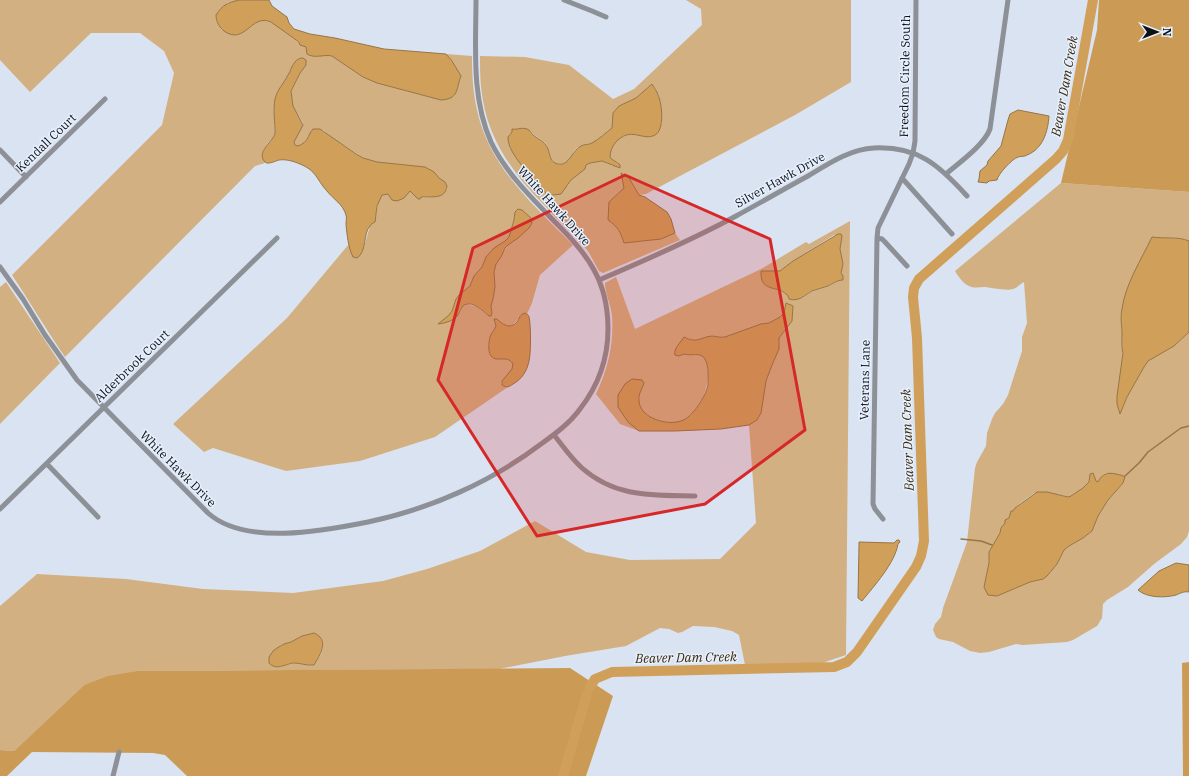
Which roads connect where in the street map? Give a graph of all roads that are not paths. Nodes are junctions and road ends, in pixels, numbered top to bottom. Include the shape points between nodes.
1 (476, 0) edge
2 (564, 0) edge
3 (916, 0) edge
4 (1008, 0) edge
5 (606, 18) dead end
6 (105, 99) dead end
7 (0, 150) edge
8 (913, 153) junction
9 (946, 174) junction
10 (26, 176) junction
11 (902, 178) junction
12 (967, 196) dead end
13 (0, 202) edge
14 (952, 234) dead end
15 (277, 238) dead end
16 (877, 238) junction
17 (907, 266) dead end
18 (0, 267) edge
19 (599, 280) junction
20 (104, 408) junction
21 (554, 435) junction
22 (46, 464) junction
23 (695, 496) dead end
24 (0, 509) edge
25 (98, 517) dead end
26 (883, 519) dead end
27 (119, 752) dead end
28 (113, 776) edge

1 - 19 street, White Hawk Drive via 476,82 482,116 492,142 518,184 584,252
2 - 5 street
3 - 8 street, Freedom Circle South
4 - 9 street via 990,129 985,139
6 - 10 street, Kendall Court
7 - 10 street
8 - 9 street, Silver Hawk Drive via 927,159
8 - 11 street, Veterans Lane
8 - 19 street, Silver Hawk Drive via 894,148 872,148 847,154 712,229
9 - 12 street, Silver Hawk Drive
10 - 13 street, Kendall Court
11 - 14 street
11 - 16 street, Veterans Lane via 878,228
15 - 20 street, Alderbrook Court
16 - 17 street via 882,239
16 - 26 street, Veterans Lane via 874,509
18 - 20 street, White Hawk Drive via 71,372
19 - 21 street, White Hawk Drive via 608,320 604,364 586,401
20 - 21 street, White Hawk Drive via 210,516 237,529 262,533 320,530 364,523 408,511 442,499 484,479
20 - 22 street, Alderbrook Court
21 - 23 street via 581,467 608,485 644,495
22 - 24 street, Alderbrook Court
22 - 25 street
27 - 28 street

